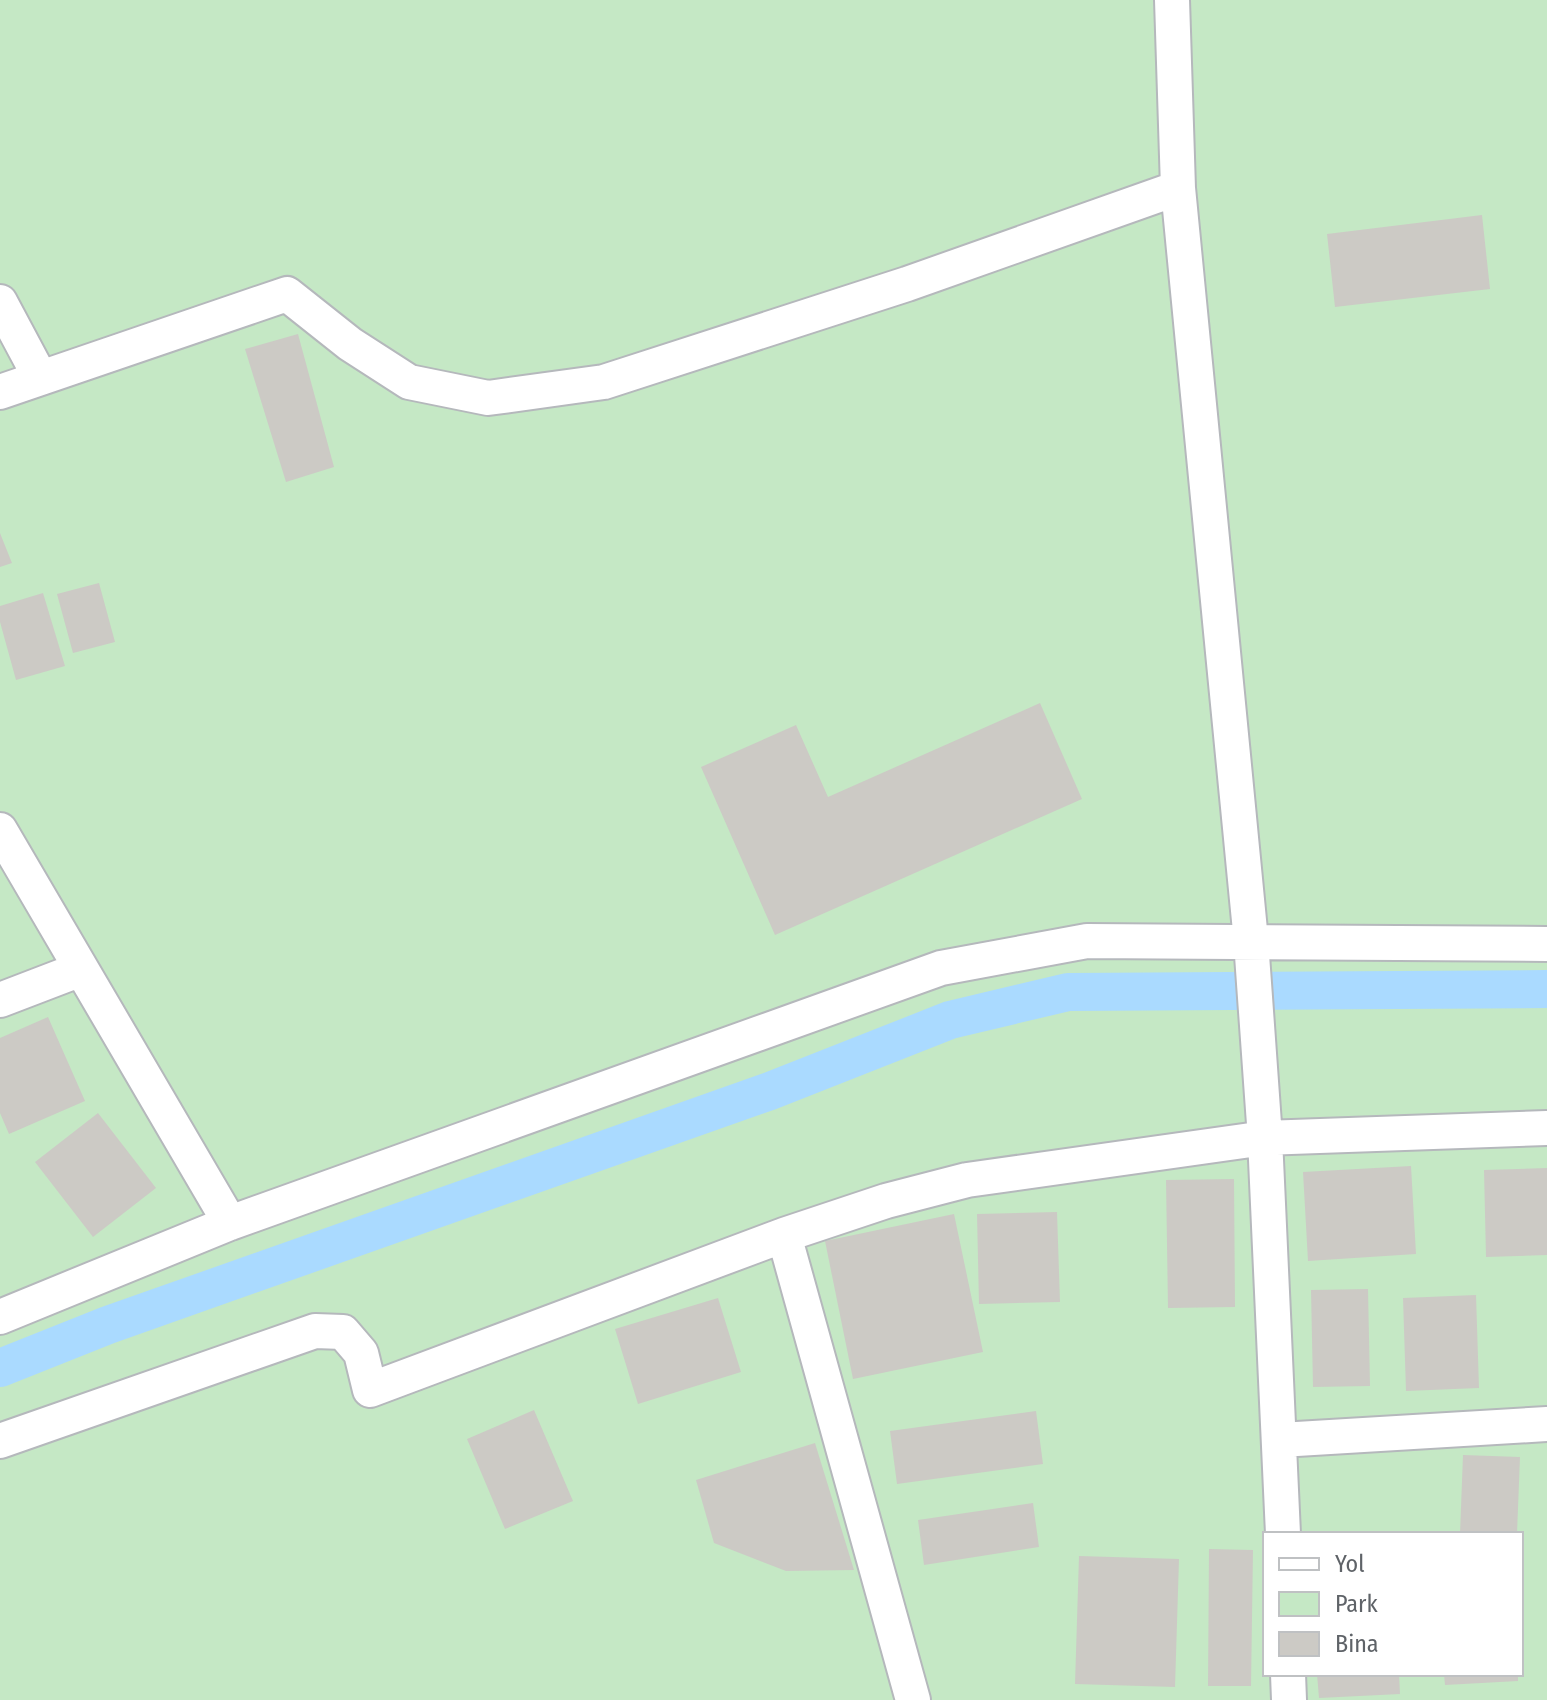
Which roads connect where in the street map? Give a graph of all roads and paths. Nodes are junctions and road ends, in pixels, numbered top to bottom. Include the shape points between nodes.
1 (1172, 0) edge
2 (1178, 188) junction
3 (0, 302) edge
4 (40, 377) junction
5 (0, 392) edge
6 (0, 830) edge
7 (1251, 941) junction
8 (1547, 944) edge
9 (81, 969) junction
10 (0, 1000) edge
11 (1547, 1128) edge
12 (1265, 1138) junction
13 (230, 1223) junction
14 (784, 1235) junction
15 (0, 1317) edge
16 (1547, 1424) edge
17 (1280, 1440) junction
18 (0, 1441) edge
19 (1283, 1532) edge
20 (1288, 1676) edge
21 (913, 1700) edge
22 (1289, 1700) edge

1 - 2 street
2 - 4 street via 907,284 604,382 488,398 409,382 287,294
2 - 7 street
3 - 4 street
4 - 5 street
6 - 9 street
7 - 8 street
7 - 12 street
7 - 13 street via 1087,941 941,968
9 - 10 street
9 - 13 street
11 - 12 street
12 - 14 street via 967,1180
12 - 17 street
13 - 15 street
14 - 18 street via 370,1390 361,1353 343,1332 315,1331
14 - 21 street
16 - 17 street
17 - 19 street
20 - 22 street

